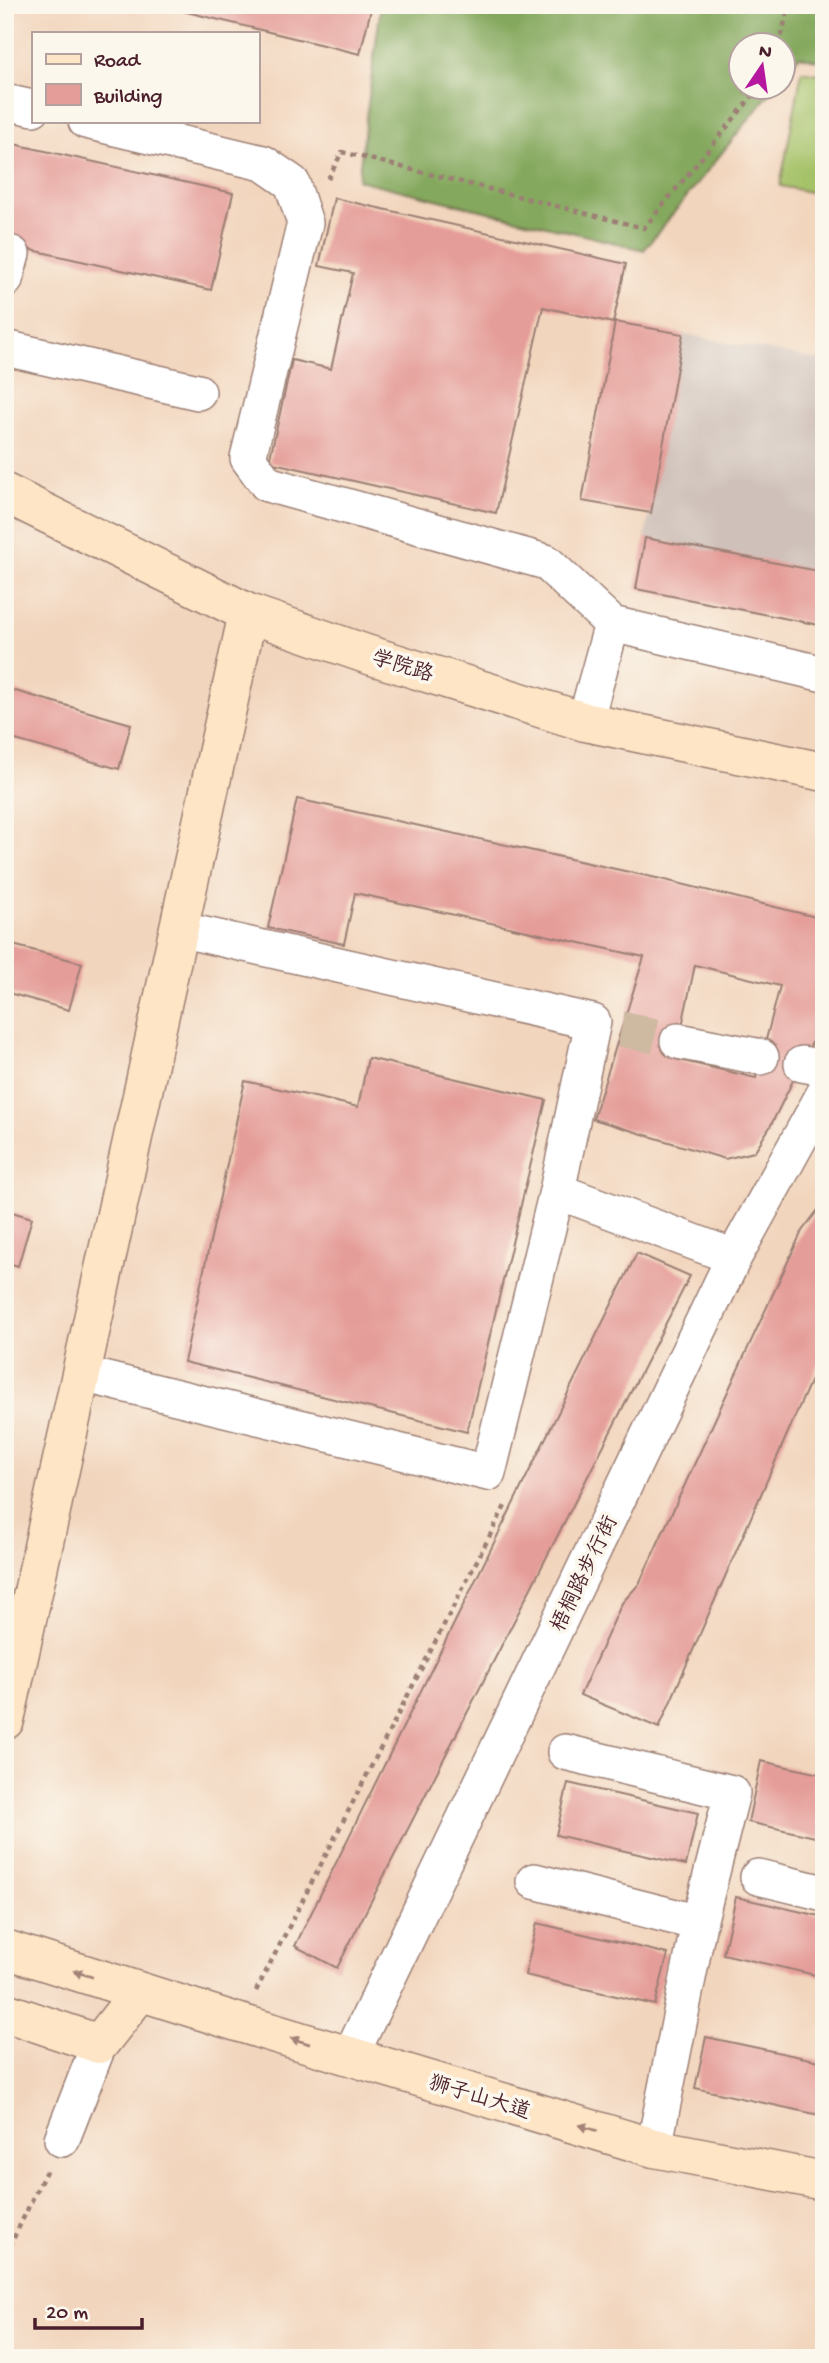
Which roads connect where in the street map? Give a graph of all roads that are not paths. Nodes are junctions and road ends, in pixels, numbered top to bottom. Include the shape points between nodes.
1 (5, 102) edge
2 (32, 108) edge
3 (90, 122) edge
4 (5, 348) edge
5 (198, 392) dead end
6 (5, 493) edge
7 (248, 613) junction
8 (612, 624) junction
9 (824, 674) edge
10 (585, 722) junction
11 (824, 772) edge
12 (178, 929) junction
13 (678, 1041) tunnel mouth
14 (761, 1057) dead end
15 (824, 1094) edge
16 (556, 1191) junction
17 (734, 1257) junction
18 (82, 1374) junction
19 (5, 1720) edge
20 (565, 1752) dead end
21 (758, 1877) dead end
22 (534, 1881) dead end
23 (824, 1893) edge
24 (699, 1923) junction
25 (5, 1949) edge
26 (140, 1992) junction
27 (5, 2012) edge
28 (99, 2044) junction
29 (350, 2057) junction
30 (62, 2138) road end
31 (654, 2148) junction
32 (824, 2181) edge

1 - 2 street
3 - 8 street via 263,163 292,183 305,223 248,458 267,484 546,562
4 - 5 street
6 - 7 street, 学院路
7 - 10 street, 学院路
7 - 12 street
8 - 9 street
8 - 10 street
10 - 11 street, 学院路
12 - 16 street via 607,1025
12 - 18 street
13 - 14 street
15 - 17 street, 梧桐路步行街
16 - 17 street
16 - 18 street via 488,1473
17 - 29 street, 梧桐路步行街
18 - 19 street
20 - 24 street via 732,1793
21 - 23 street
22 - 24 street
24 - 31 street
26 -> 25 street, 狮子山大道
26 - 28 street
29 -> 26 street, 狮子山大道
27 - 28 street
28 - 30 street
31 -> 29 street, 狮子山大道
31 - 32 street, 狮子山大道

